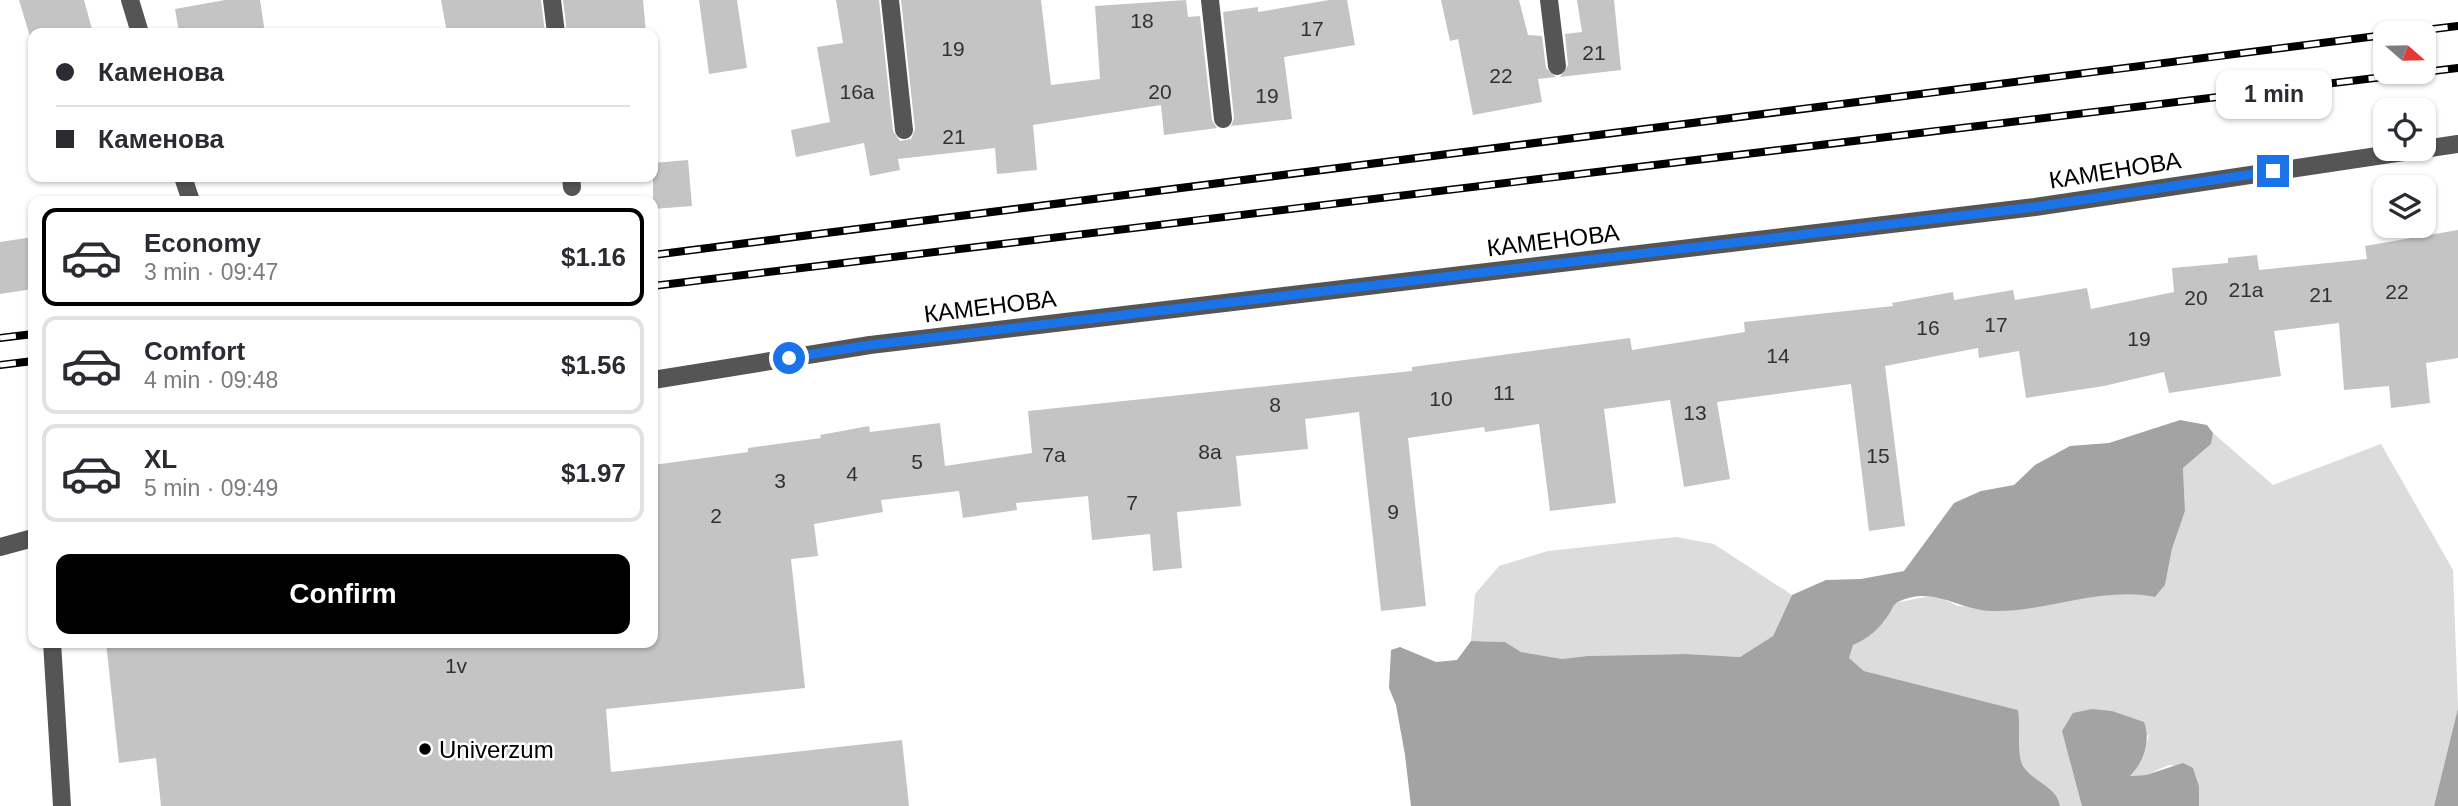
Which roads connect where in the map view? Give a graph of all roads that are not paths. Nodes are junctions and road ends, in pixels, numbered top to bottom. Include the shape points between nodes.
1 (130, 0) edge
2 (552, 0) edge
3 (890, 0) edge
4 (1210, 0) edge
5 (1549, 0) edge
6 (138, 28) edge
7 (555, 28) edge
8 (1557, 66) dead end
9 (1223, 119) dead end
10 (904, 130) dead end
11 (2458, 144) edge
12 (658, 379) edge
13 (28, 539) edge
14 (0, 547) edge
15 (51, 648) edge
16 (62, 806) edge

1 - 6 street
2 - 7 street
3 - 10 street
4 - 9 street
5 - 8 street
11 - 12 street, КАМЕНОВА via 2035,207 870,345
13 - 14 street
15 - 16 street

